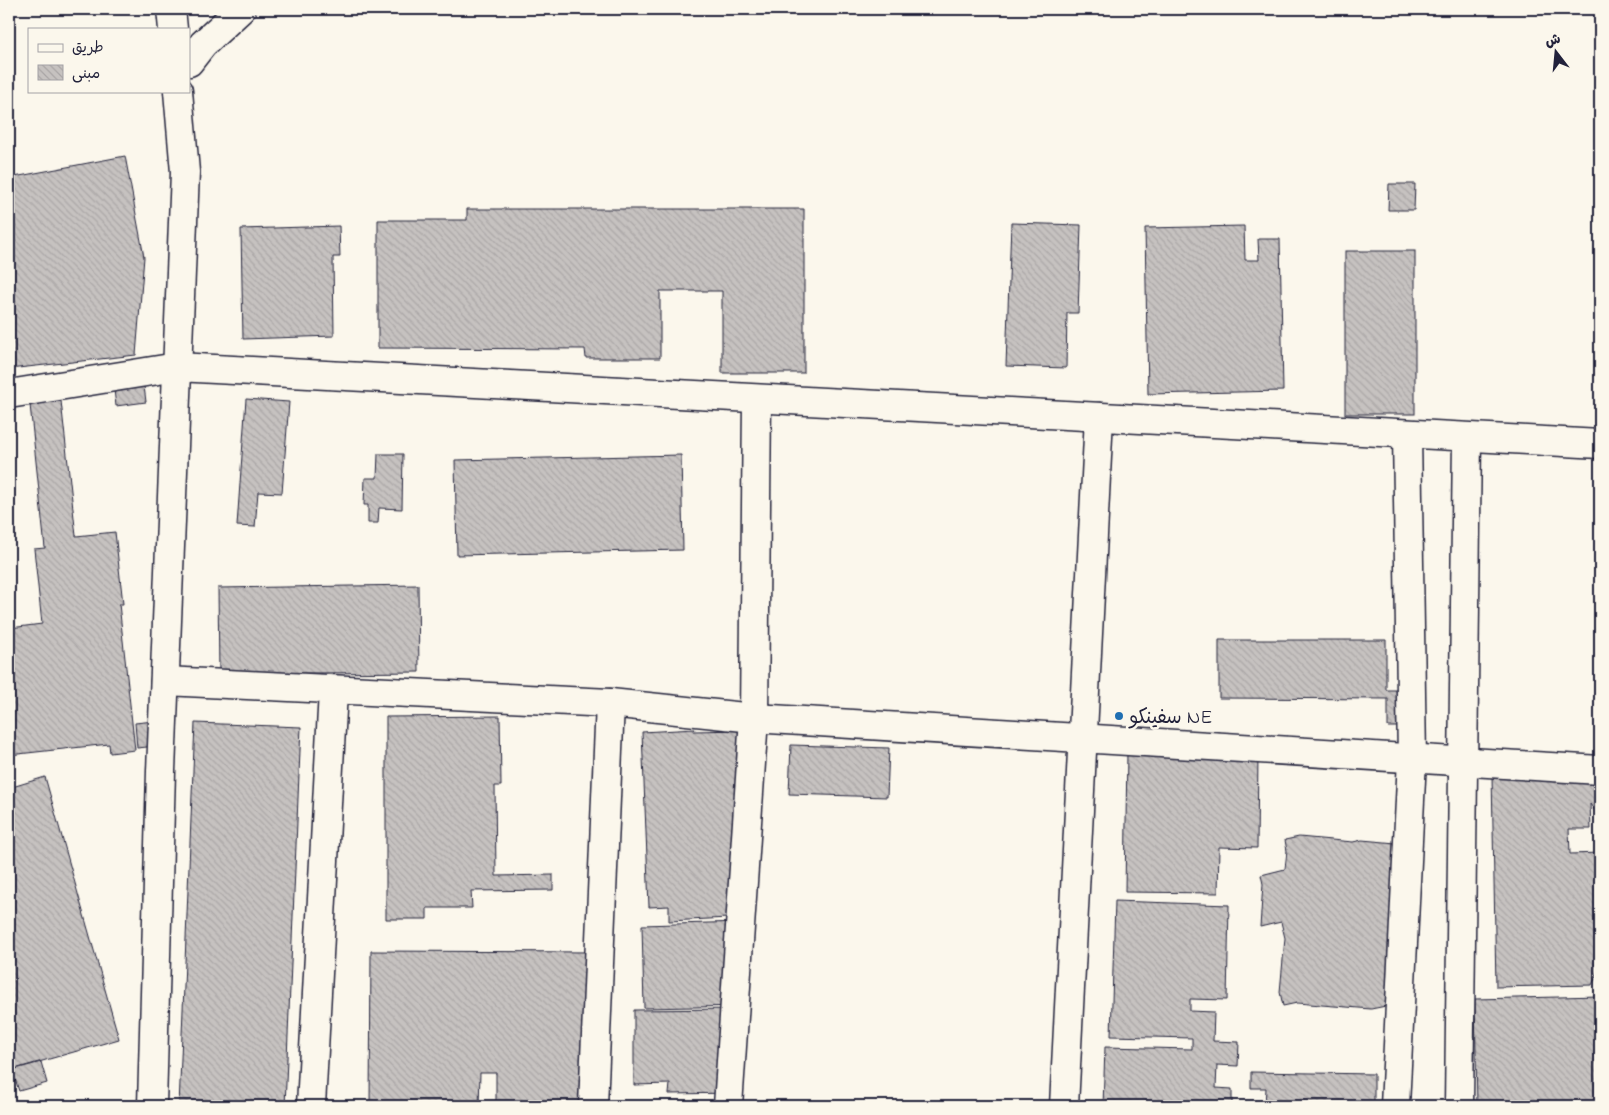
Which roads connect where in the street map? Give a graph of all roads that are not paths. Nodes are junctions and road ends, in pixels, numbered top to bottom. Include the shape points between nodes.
1 (171, 9) edge
2 (241, 9) edge
3 (173, 28) edge
4 (190, 61) edge
5 (178, 92) edge
6 (177, 367) junction
7 (9, 394) edge
8 (756, 399) junction
9 (1099, 417) junction
10 (1407, 434) junction
11 (1467, 438) junction
12 (1600, 444) edge
13 (165, 681) junction
14 (333, 691) junction
15 (610, 703) junction
16 (754, 718) junction
17 (1084, 738) junction
18 (1412, 759) junction
19 (1464, 762) junction
20 (1600, 770) edge
21 (152, 1106) edge
22 (310, 1106) edge
23 (593, 1106) edge
24 (728, 1106) edge
25 (1064, 1106) edge
26 (1395, 1106) edge
27 (1459, 1106) edge

1 - 3 street
2 - 4 street
5 - 6 street via 184,172
6 - 7 street
6 - 8 street
6 - 13 street
8 - 9 street
8 - 16 street
9 - 10 street
9 - 17 street
10 - 11 street
10 - 18 street
11 - 12 street
11 - 19 street
13 - 14 street
13 - 21 street
14 - 15 street
14 - 22 street
15 - 16 street
15 - 23 street
16 - 17 street
16 - 24 street
17 - 18 street
17 - 25 street
18 - 19 street
18 - 26 street
19 - 20 street
19 - 27 street

